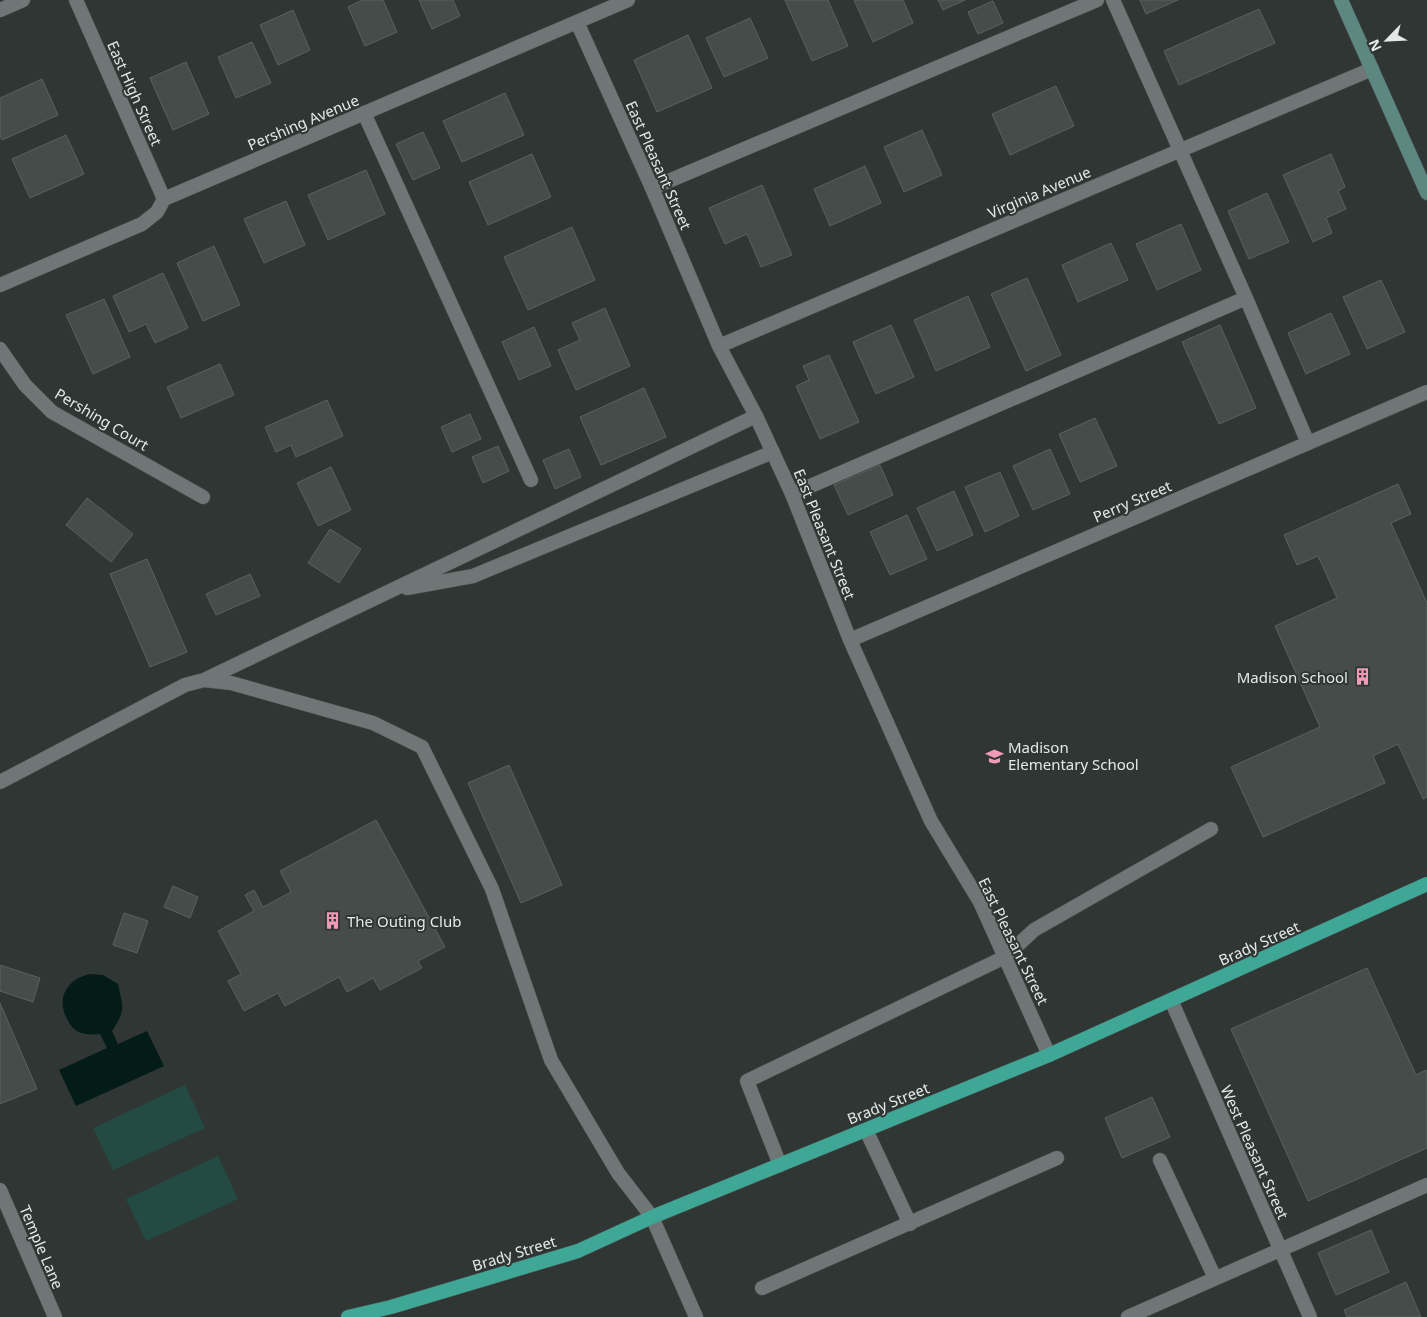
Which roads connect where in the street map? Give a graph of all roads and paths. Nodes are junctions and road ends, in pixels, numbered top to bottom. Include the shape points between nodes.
1 (23, 0) edge
2 (76, 0) edge
3 (628, 0) edge
4 (1096, 0) edge
5 (1113, 0) edge
6 (1341, 0) edge
7 (0, 10) edge
8 (577, 22) junction
9 (1372, 69) junction
10 (364, 114) junction
11 (1179, 151) junction
12 (652, 188) junction
13 (1427, 193) edge
14 (164, 199) junction
15 (0, 285) edge
16 (1246, 298) junction
17 (720, 346) junction
18 (0, 349) edge
19 (1427, 392) edge
20 (756, 416) junction
21 (1308, 443) junction
22 (773, 452) junction
23 (531, 480) dead end
24 (792, 494) junction
25 (204, 498) dead end
26 (387, 592) junction
27 (850, 640) junction
28 (204, 680) junction
29 (0, 782) edge
30 (1210, 829) dead end
31 (1427, 884) edge
32 (1005, 957) junction
33 (1171, 1000) junction
34 (1049, 1055) junction
35 (866, 1130) junction
36 (1057, 1158) dead end
37 (1160, 1160) dead end
38 (780, 1165) junction
39 (1427, 1185) edge
40 (0, 1190) edge
41 (652, 1217) junction
42 (910, 1224) junction
43 (1280, 1250) junction
44 (1215, 1278) junction
45 (762, 1288) dead end
46 (55, 1317) edge
47 (348, 1317) edge
48 (696, 1317) edge
49 (1128, 1317) edge
50 (1310, 1317) edge

1 - 7 street
2 - 14 street, East High Street
3 - 8 street, Pershing Avenue
4 - 12 street
5 - 11 street
6 - 9 main road
8 - 10 street, Pershing Avenue
8 - 12 street, East Pleasant Street
9 - 11 street, Virginia Avenue
9 - 13 main road
10 - 14 street, Pershing Avenue
10 - 23 street
11 - 16 street
11 - 17 street, Virginia Avenue
12 - 17 street, East Pleasant Street
14 - 15 street, Pershing Avenue via 157,212 142,224
16 - 21 street
16 - 24 street
17 - 20 street, East Pleasant Street
18 - 25 street, Pershing Court via 25,385 52,412
19 - 21 street, Perry Street
20 - 22 street, East Pleasant Street
20 - 26 street
21 - 27 street, Perry Street
22 - 24 street, East Pleasant Street
22 - 26 street via 473,576
24 - 27 street, East Pleasant Street
26 - 28 street
27 - 32 street, East Pleasant Street via 931,820 980,902
28 - 29 street via 185,685
28 - 41 street via 231,683 373,724 422,746 492,889 551,1060 618,1173
30 - 32 street via 1034,930
31 - 33 highway, Brady Street
32 - 34 street, East Pleasant Street
32 - 38 street via 746,1081
33 - 34 highway, Brady Street
33 - 43 street, West Pleasant Street
34 - 35 highway, Brady Street
35 - 38 highway, Brady Street
35 - 42 street
36 - 42 street
37 - 44 street
38 - 41 highway, Brady Street
39 - 43 street
40 - 46 street, Temple Lane
41 - 47 highway, Brady Street via 578,1251
41 - 48 street
42 - 45 street
43 - 44 street
43 - 50 street, West Pleasant Street
44 - 49 street

